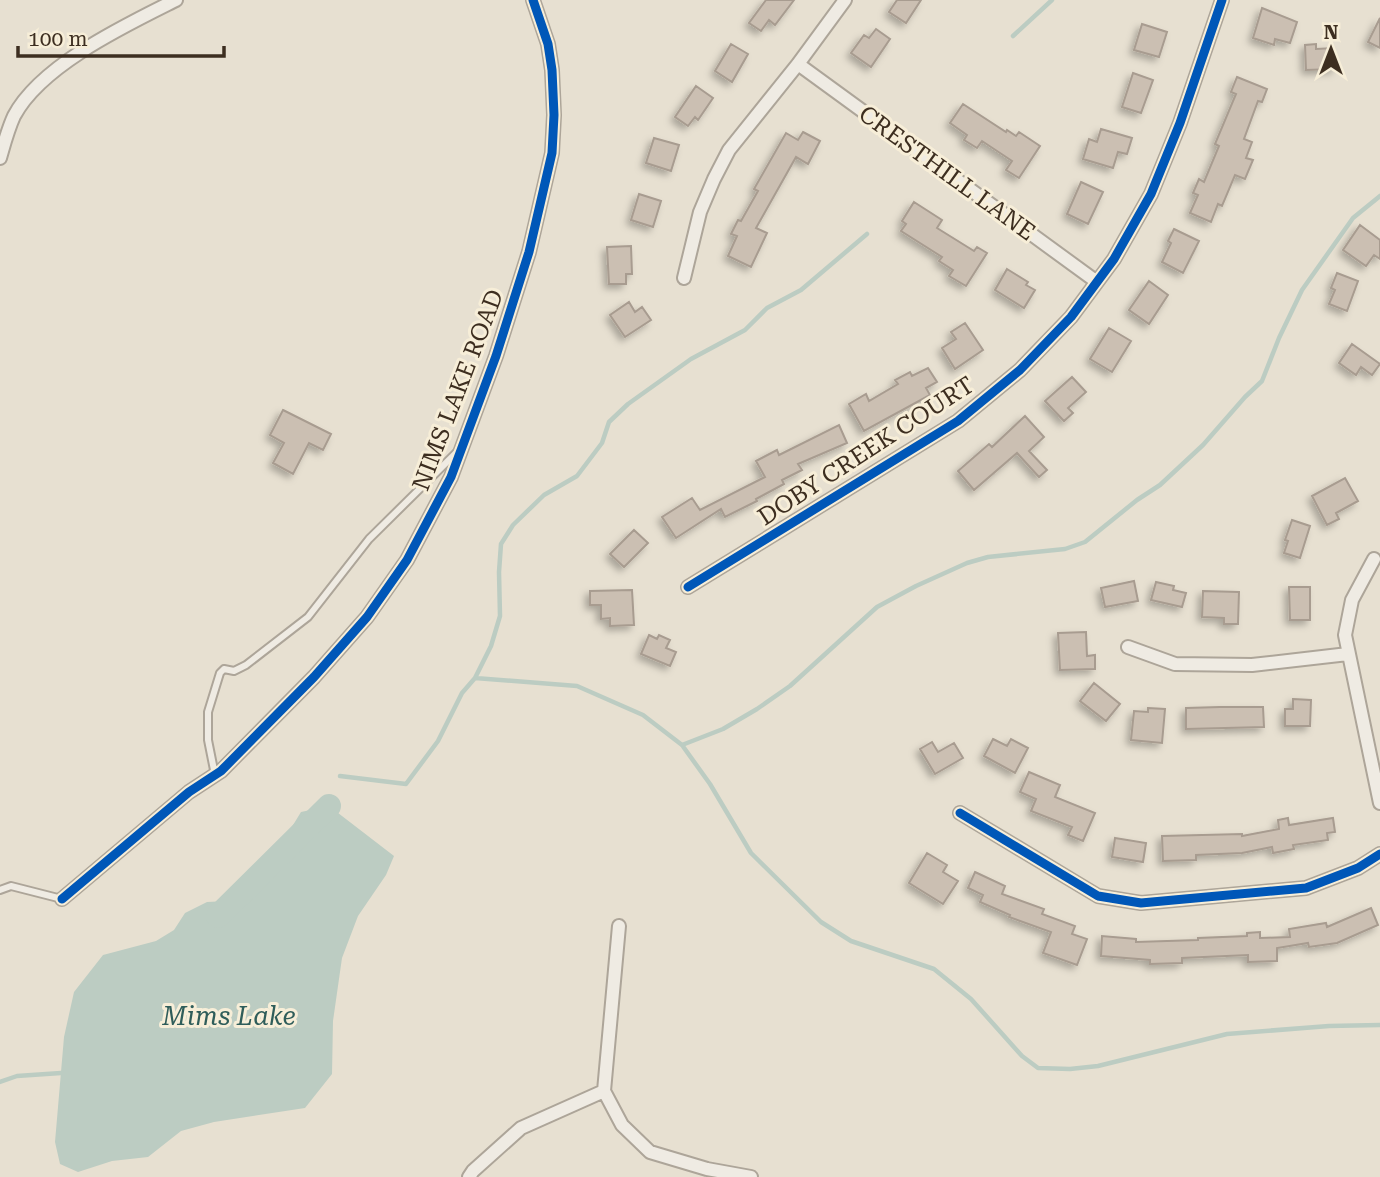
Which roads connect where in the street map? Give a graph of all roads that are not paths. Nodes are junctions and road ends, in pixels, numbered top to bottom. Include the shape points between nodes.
1 (176, 0) edge
2 (533, 0) edge
3 (845, 0) edge
4 (1222, 0) edge
5 (798, 64) junction
6 (0, 158) edge
7 (684, 278) dead end
8 (1097, 282) junction
9 (461, 449) junction
10 (1374, 559) dead end
11 (688, 587) dead end
12 (1128, 647) dead end
13 (1348, 654) junction
14 (215, 775) junction
15 (1380, 803) edge
16 (960, 813) dead end
17 (1380, 854) edge
18 (0, 890) edge
19 (62, 900) joint
20 (619, 926) dead end
21 (604, 1091) junction
22 (742, 1176) edge
23 (469, 1177) edge

1 - 6 street via 86,48 41,81 15,116
2 - 9 street, NIMS LAKE ROAD via 552,70 552,153 525,265
3 - 5 street
4 - 8 street, DOBY CREEK COURT via 1152,194
5 - 7 street via 729,150 700,212
5 - 8 street, CRESTHILL LANE
8 - 11 street, DOBY CREEK COURT via 1020,370 958,421
9 - 14 street, NIMS LAKE ROAD via 407,560 367,617
9 - 14 lane via 369,539 308,617 246,665 234,671 224,668 220,673 208,712
10 - 13 street via 1352,600 1345,635
12 - 13 street via 1175,664 1252,665
13 - 15 street
14 - 19 street, NIMS LAKE ROAD
16 - 17 street via 1098,896 1141,903 1306,888 1359,868
18 - 19 lane via 22,887
20 - 21 street
21 - 22 street via 622,1125 650,1152
21 - 23 street via 521,1129

